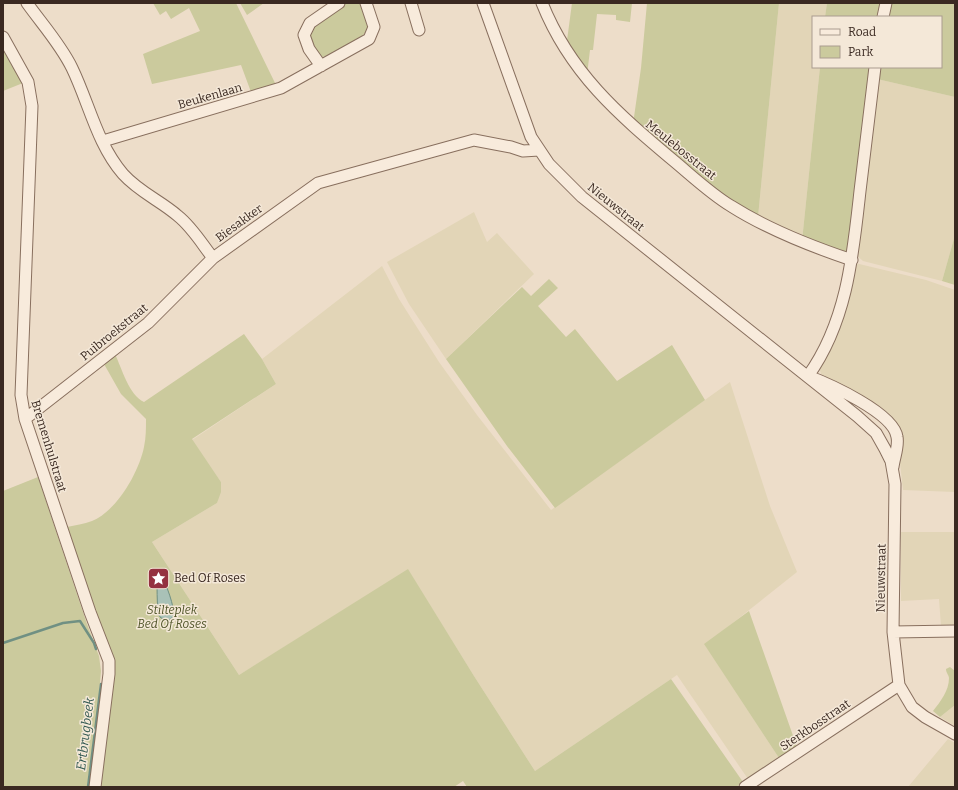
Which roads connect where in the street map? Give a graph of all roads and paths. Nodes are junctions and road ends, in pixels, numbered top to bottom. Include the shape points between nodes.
1 (28, 3) edge
2 (339, 3) edge
3 (366, 3) edge
4 (411, 3) edge
5 (483, 3) edge
6 (542, 3) edge
7 (886, 3) edge
8 (883, 16) edge
9 (419, 30) dead end
10 (3, 37) edge
11 (320, 66) junction
12 (875, 68) edge
13 (103, 141) junction
14 (539, 150) junction
15 (213, 258) junction
16 (852, 260) junction
17 (808, 376) junction
18 (25, 419) junction
19 (892, 471) junction
20 (955, 631) edge
21 (893, 632) junction
22 (899, 685) junction
23 (955, 734) edge
24 (95, 787) edge
25 (745, 787) edge

1 - 13 street, Biesakker via 72,67
2 - 11 street via 310,23 304,35
3 - 11 street, Beukenlaan via 374,27 369,39
4 - 9 street
5 - 14 street, Nieuwstraat via 531,136
6 - 16 street, Meulebosstraat via 561,42 579,70 608,103 638,131 730,206 800,242
7 - 8 street
10 - 18 street, Bremenhulstraat via 28,82 32,106 21,395
11 - 13 street, Beukenlaan via 281,88 262,95
12 - 16 street
13 - 15 street, Biesakker via 123,174 187,224
14 - 15 street, Biesakker via 523,151 474,140 324,181 307,190
14 - 17 street, Nieuwstraat via 561,178 582,197
15 - 18 street, Puibroekstraat via 148,322
16 - 17 street via 835,323 817,363
17 - 19 street, Nieuwstraat via 876,434 891,461
17 - 19 street, Nieuwstraat via 827,383 876,410 895,430 898,438
18 - 24 street, Bremenhulstraat via 109,661
19 - 21 street, Nieuwstraat via 895,484
20 - 21 street
21 - 22 street, Nieuwstraat
22 - 23 street via 912,707 925,718
22 - 25 street, Sterkbosstraat

